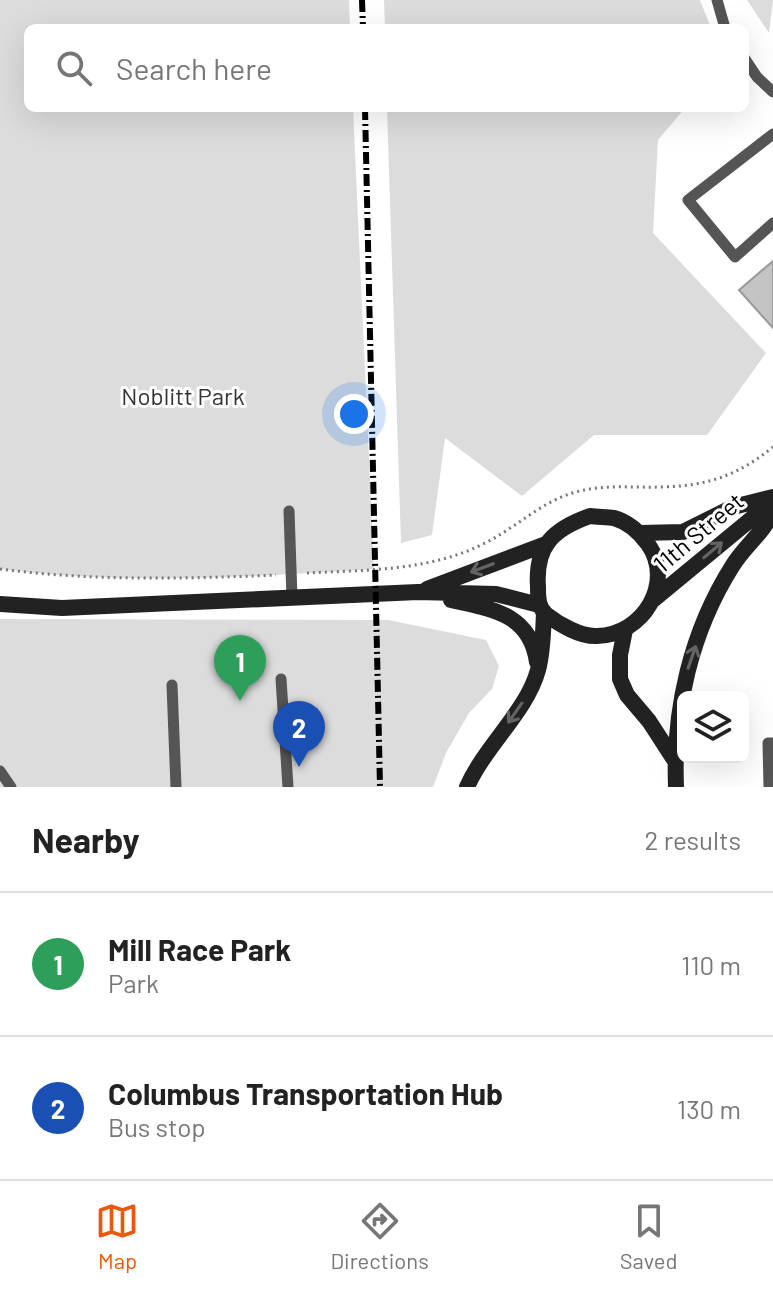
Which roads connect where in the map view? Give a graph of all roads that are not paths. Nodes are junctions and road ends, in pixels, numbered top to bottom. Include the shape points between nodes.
1 (717, 0) edge
2 (724, 24) edge
3 (749, 65) edge
4 (773, 92) edge
5 (773, 134) edge
6 (773, 223) edge
7 (773, 499) edge
8 (289, 511) dead end
9 (773, 511) edge
10 (640, 533) junction
11 (546, 544) junction
12 (418, 592) junction
13 (292, 598) junction
14 (653, 600) junction
15 (0, 604) edge
16 (542, 609) junction
17 (625, 630) junction
18 (538, 671) junction
19 (281, 679) dead end
20 (172, 685) dead end
21 (773, 743) edge
22 (675, 761) junction
23 (0, 771) edge
24 (11, 787) edge
25 (176, 787) edge
26 (288, 787) edge
27 (467, 787) edge
28 (676, 787) edge
29 (769, 787) edge

1 - 2 lane
3 - 4 lane
5 - 6 lane via 688,200 735,257
7 - 10 main road, 11th Street via 733,507 683,532
14 -> 7 main road, 11th Street
8 - 13 lane
22 -> 9 main road via 683,682 706,614 735,562
10 - 11 main road via 617,519 590,516 565,525
10 - 14 main road via 653,553 658,576
11 -> 12 main road
11 - 16 main road via 538,565
12 - 13 main road
12 - 16 main road via 496,594
12 - 18 main road via 495,610 519,622 530,636
13 - 15 main road via 62,608
14 - 17 main road
16 - 17 main road via 567,628 596,637
16 - 18 main road
17 - 22 main road via 620,679
18 -> 27 main road
19 - 26 lane
20 - 25 lane
21 - 29 lane via 768,743
22 - 28 main road
23 - 24 lane

